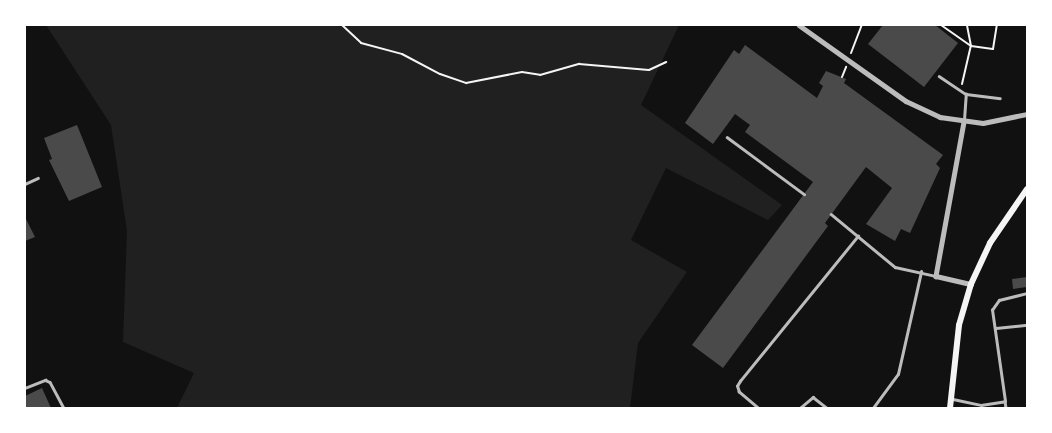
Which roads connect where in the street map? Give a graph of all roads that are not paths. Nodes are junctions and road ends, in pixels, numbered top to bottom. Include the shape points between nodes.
1 (799, 25) edge
2 (939, 76) dead end
3 (966, 94) junction
4 (1000, 98) dead end
5 (1027, 114) edge
6 (964, 122) junction
7 (727, 137) dead end
8 (38, 178) dead end
9 (25, 184) edge
10 (1027, 189) edge
11 (804, 194) dead end
12 (831, 214) dead end
13 (858, 236) junction
14 (920, 272) junction
15 (936, 276) junction
16 (971, 284) junction
17 (1027, 293) edge
18 (1027, 325) edge
19 (996, 328) junction
20 (25, 388) edge
21 (952, 399) junction
22 (1005, 401) junction
23 (977, 406) edge
24 (64, 408) edge
25 (758, 408) edge
26 (800, 408) edge
27 (828, 408) edge
28 (873, 408) edge
29 (950, 408) edge
30 (1006, 408) edge

1 - 6 street via 906,101 940,117
2 - 3 lane
3 - 4 lane
3 - 6 lane
5 - 6 street via 983,123
6 - 15 street
7 - 11 lane
8 - 9 lane
10 - 16 main road via 990,243
12 - 13 lane
13 - 14 lane via 895,267
13 - 25 lane via 736,386
14 - 15 lane
14 - 28 lane via 898,374
15 - 16 street
16 - 21 main road via 959,325
17 - 19 lane via 1011,295 996,302 992,310
18 - 19 lane
19 - 22 lane
20 - 24 lane via 45,380 50,382
21 - 23 lane
21 - 29 main road
22 - 23 lane
22 - 30 lane
26 - 27 lane via 814,397

